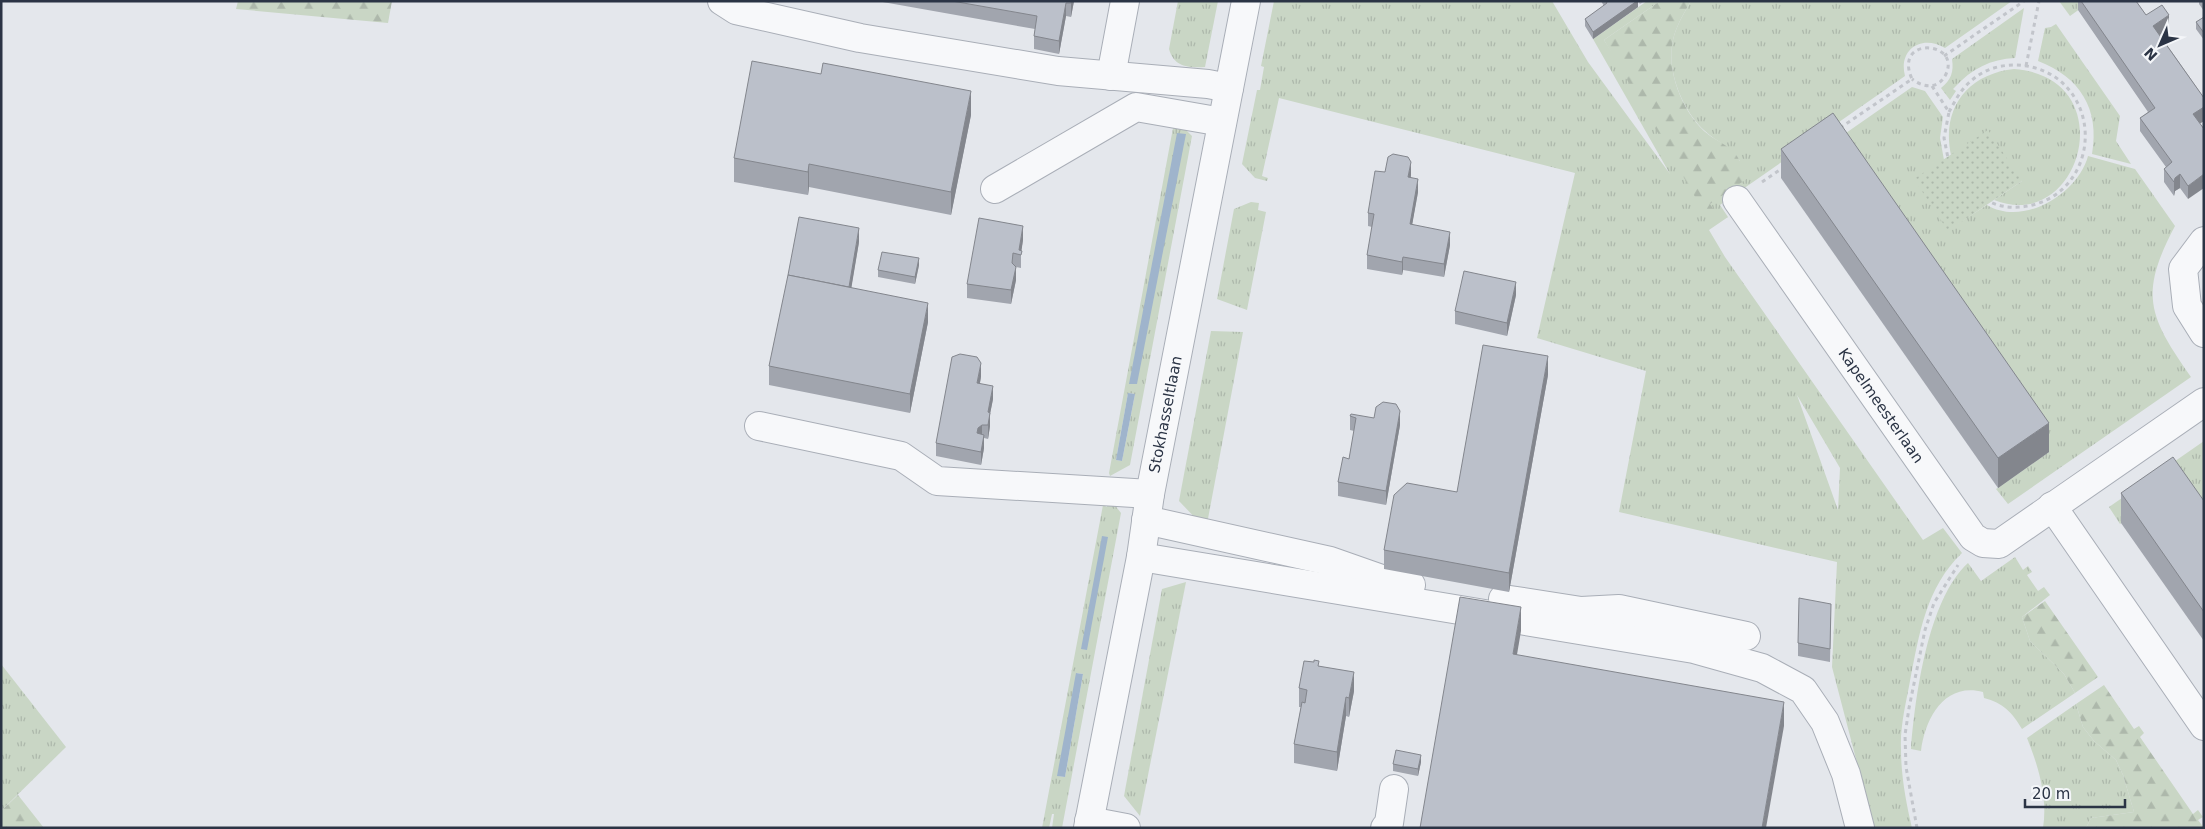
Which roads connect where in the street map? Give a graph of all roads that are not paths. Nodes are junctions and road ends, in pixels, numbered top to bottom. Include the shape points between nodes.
1 (722, 1) edge
2 (1125, 1) edge
3 (1246, 1) edge
4 (1111, 76) junction
5 (1229, 88) junction
6 (1222, 122) junction
7 (995, 189) dead end
8 (1737, 200) road end
9 (2204, 241) edge
10 (2204, 333) edge
11 (2204, 402) edge
12 (759, 426) dead end
13 (1150, 494) junction
14 (2052, 506) junction
15 (1146, 520) junction
16 (1141, 557) junction
17 (1746, 636) dead end
18 (2204, 726) edge
19 (1394, 789) dead end
20 (1089, 825) edge
21 (1126, 828) edge
22 (1385, 828) edge
23 (1860, 828) edge

1 - 4 street via 736,10 860,38 1058,71
2 - 4 street
3 - 5 street, Stokhasseltlaan
4 - 5 street
5 - 6 street, Stokhasseltlaan
6 - 7 street via 1136,107
6 - 13 street, Stokhasseltlaan
8 - 14 street, Kapelmeesterlaan via 1973,537 1983,543 1999,544
9 - 10 street via 2183,269 2187,306
11 - 14 street
12 - 13 street via 901,456 937,481
13 - 15 street, Stokhasseltlaan
14 - 18 street
15 - 16 street, Stokhasseltlaan
15 - 17 street via 1330,561 1387,581 1581,611 1619,608
16 - 20 street, Stokhasseltlaan
16 - 23 street via 1694,649 1762,668 1803,690 1825,722 1846,774
19 - 22 street via 1389,823
20 - 21 street

